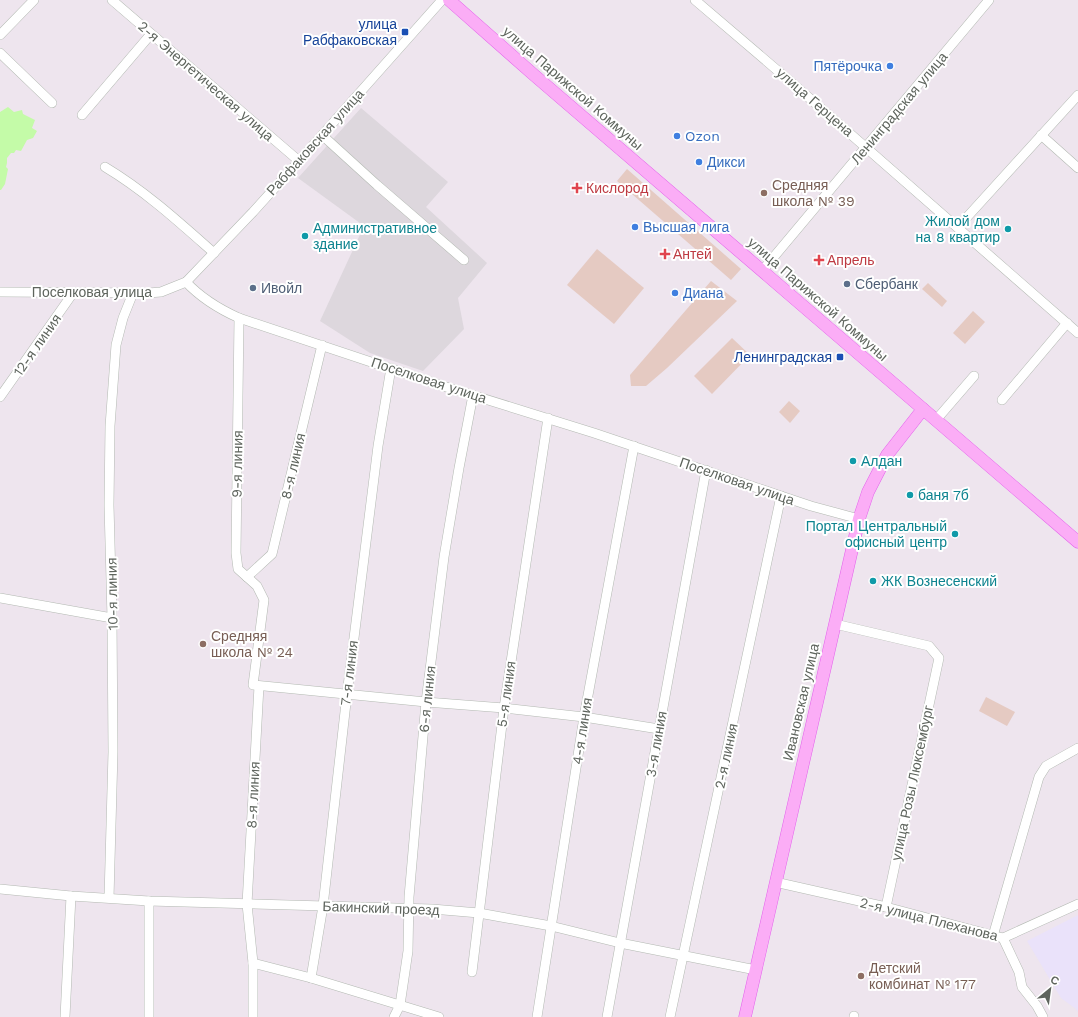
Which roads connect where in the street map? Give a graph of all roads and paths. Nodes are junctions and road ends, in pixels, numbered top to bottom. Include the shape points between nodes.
1 (34, 0) edge
2 (112, 0) edge
3 (442, 0) edge
4 (449, 0) edge
5 (695, 0) edge
6 (989, 0) edge
7 (151, 34) junction
8 (0, 35) edge
9 (0, 53) edge
10 (1078, 95) edge
11 (52, 103) dead end
12 (82, 115) dead end
13 (322, 134) junction
14 (1041, 135) junction
15 (866, 147) junction
16 (299, 161) junction
17 (105, 167) dead end
18 (1078, 168) edge
19 (958, 227) junction
20 (214, 253) junction
21 (464, 260) dead end
22 (762, 271) junction
23 (186, 282) junction
24 (0, 292) edge
25 (73, 293) junction
26 (133, 293) junction
27 (239, 318) junction
28 (1067, 323) junction
29 (1078, 333) edge
30 (322, 345) junction
31 (391, 368) junction
32 (974, 376) dead end
33 (473, 395) junction
34 (0, 397) edge
35 (1002, 400) dead end
36 (923, 409) junction
37 (548, 418) junction
38 (936, 420) junction
39 (634, 446) junction
40 (706, 470) junction
41 (781, 496) junction
42 (859, 519) junction
43 (1078, 542) edge
44 (247, 577) junction
45 (0, 598) edge
46 (264, 600) joint
47 (112, 618) junction
48 (835, 624) junction
49 (256, 685) junction
50 (347, 694) junction
51 (426, 702) junction
52 (504, 708) junction
53 (584, 717) junction
54 (659, 729) junction
55 (1078, 748) edge
56 (776, 882) junction
57 (0, 889) edge
58 (71, 896) junction
59 (109, 898) junction
60 (149, 901) junction
61 (247, 904) junction
62 (1078, 904) edge
63 (323, 906) junction
64 (886, 907) junction
65 (408, 908) junction
66 (479, 913) junction
67 (551, 926) junction
68 (993, 936) junction
69 (1003, 938) junction
70 (620, 943) junction
71 (684, 955) junction
72 (253, 963) junction
73 (756, 970) junction
74 (472, 972) dead end
75 (311, 978) junction
76 (400, 1005) junction
77 (65, 1017) edge
78 (148, 1017) edge
79 (252, 1017) edge
80 (394, 1017) edge
81 (439, 1017) edge
82 (536, 1017) edge
83 (607, 1017) edge
84 (670, 1017) edge
85 (745, 1017) edge
86 (1043, 1017) edge

1 - 8 street
2 - 7 street, 2-я Энергетическая улица
3 - 13 street, Рабфаковская улица
4 - 22 main road, улица Парижской Коммуны
5 - 15 street, улица Герцена
6 - 15 street, Ленинградская улица
7 - 12 street
7 - 16 street, 2-я Энергетическая улица
9 - 11 street
10 - 14 street
13 - 16 street, Рабфаковская улица
13 - 21 street
14 - 18 street
14 - 19 street
15 - 19 street, улица Герцена
15 - 22 street, Ленинградская улица
16 - 20 street, Рабфаковская улица
17 - 20 street via 153,200
19 - 28 street, улица Герцена
20 - 23 street, Рабфаковская улица
22 - 36 main road, улица Парижской Коммуны
23 - 26 street, Поселковая улица via 161,292
23 - 27 street, Поселковая улица via 214,306
24 - 25 street, Поселковая улица
25 - 26 street, Поселковая улица
25 - 34 street, 12-я линия
26 - 47 street, 10-я линия via 116,345 110,426
27 - 30 street, Поселковая улица
27 - 44 street, 9-я линия via 236,553 238,570
28 - 29 street, улица Герцена
28 - 35 street
30 - 31 street, Поселковая улица
30 - 44 street, 8-я линия via 272,554
31 - 33 street, Поселковая улица
31 - 50 street, 7-я линия via 377,453
32 - 38 street
33 - 37 street, Поселковая улица
33 - 51 street, 6-я линия via 444,557
36 - 38 main road, улица Парижской Коммуны
36 - 42 main road, Ивановская улица via 886,455 868,492
37 - 39 street, Поселковая улица
37 - 52 street, 5-я линия
38 - 43 main road, улица Парижской Коммуны
39 - 40 street, Поселковая улица
39 - 53 street, 4-я линия
40 - 41 street, Поселковая улица
40 - 54 street, 3-я линия
41 - 42 street, Поселковая улица
41 - 71 street, 2-я линия
42 - 48 main road, Ивановская улица
44 - 46 street, 9-я линия via 257,586
45 - 47 street
46 - 49 street, 8-я линия
47 - 59 street, 10-я линия via 113,752
48 - 56 main road, Ивановская улица
48 - 64 street, улица Розы Люксембург via 929,646 939,658
49 - 50 street
49 - 61 street, 8-я линия
50 - 51 street
50 - 63 street, 7-я линия
51 - 52 street
51 - 65 street, 6-я линия
52 - 53 street
52 - 66 street, 5-я линия
53 - 54 street
53 - 67 street, 4-я линия
54 - 70 street, 3-я линия
55 - 68 street via 1046,766 1040,777
56 - 64 street, 2-я улица Плеханова
56 - 73 main road, Ивановская улица
57 - 58 street, Бакинский проезд
58 - 59 street, Бакинский проезд
58 - 77 street
59 - 60 street, Бакинский проезд
60 - 61 street, Бакинский проезд
60 - 78 street
61 - 63 street, Бакинский проезд
61 - 72 street, 8-я линия
62 - 69 street, 2-я улица Плеханова
63 - 65 street, Бакинский проезд
63 - 75 street, 7-я линия
64 - 68 street, 2-я улица Плеханова
65 - 66 street, Бакинский проезд
65 - 76 street, 6-я линия via 408,951
66 - 67 street, Бакинский проезд
66 - 74 street, 5-я линия
67 - 70 street, Бакинский проезд
67 - 82 street, 4-я линия
68 - 69 street, 2-я улица Плеханова
69 - 86 street via 1022,987
70 - 71 street, Бакинский проезд
70 - 83 street, 3-я линия
71 - 73 street, Бакинский проезд
71 - 84 street, 2-я линия
72 - 75 street
72 - 79 street, 8-я линия
73 - 85 main road, Ивановская улица
75 - 76 street
76 - 80 street, 6-я линия
76 - 81 street

